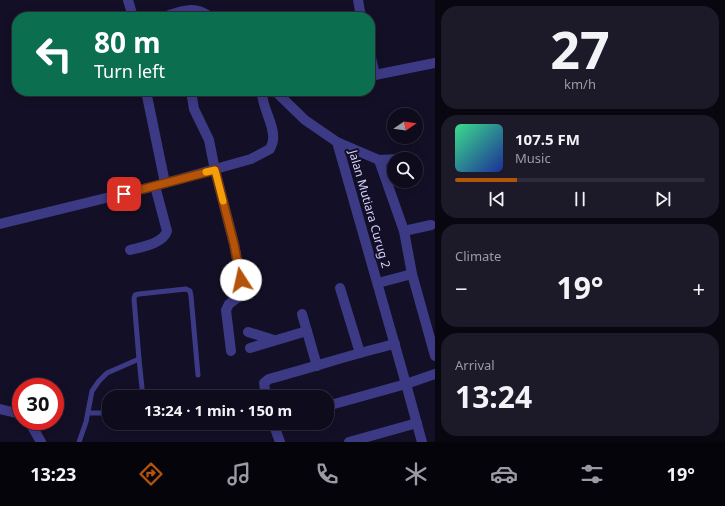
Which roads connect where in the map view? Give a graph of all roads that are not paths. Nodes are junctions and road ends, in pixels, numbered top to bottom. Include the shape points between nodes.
1 (128, 0) edge
2 (358, 0) edge
3 (132, 12) edge
4 (180, 12) edge
5 (202, 12) edge
6 (361, 12) edge
7 (435, 63) edge
8 (375, 76) edge
9 (147, 96) edge
10 (192, 96) edge
11 (262, 96) edge
12 (280, 96) edge
13 (338, 142) junction
14 (379, 160) junction
15 (387, 160) edge
16 (215, 170) junction
17 (165, 183) junction
18 (155, 186) junction
19 (0, 224) edge
20 (431, 225) dead end
21 (404, 232) junction
22 (130, 250) dead end
23 (412, 274) junction
24 (378, 283) junction
25 (340, 288) dead end
26 (302, 314) dead end
27 (307, 331) junction
28 (248, 332) dead end
29 (274, 340) junction
30 (395, 344) junction
31 (250, 348) dead end
32 (230, 351) dead end
33 (360, 352) junction
34 (435, 356) edge
35 (139, 359) junction
36 (317, 366) junction
37 (435, 374) edge
38 (198, 375) dead end
39 (406, 384) junction
40 (142, 390) edge
41 (265, 390) edge
42 (334, 404) edge
43 (0, 409) edge
44 (12, 412) edge
45 (88, 412) junction
46 (102, 413) edge
47 (417, 423) junction
48 (34, 430) edge
49 (276, 430) edge
50 (383, 437) edge
51 (40, 442) edge
52 (79, 442) edge
53 (280, 442) edge
54 (349, 442) edge
55 (422, 442) edge

1 - 3 street
2 - 6 street
4 - 5 street via 191,9
7 - 8 street
9 - 17 street
10 - 16 street via 194,109 209,140
11 - 16 street via 273,133 270,149 251,160
12 - 13 street via 305,120
13 - 14 street
13 - 24 street, Jalan Mutiara Curug 2
14 - 15 street
14 - 21 street, Jalan Mutiara Curug 2
16 - 17 street
16 - 32 street via 234,244 241,287 236,299 226,310
17 - 18 street
18 - 19 street
18 - 22 street via 167,231 160,240
20 - 21 street
21 - 23 street, Jalan Mutiara Curug 2
23 - 24 street, Jalan Mutiara Curug 2
23 - 34 street, Jalan Mutiara Curug 2
24 - 30 street, Jalan Mutiara Curug 2
25 - 33 street
26 - 27 street
27 - 29 street
27 - 36 street
28 - 29 street
29 - 31 street
30 - 33 street
30 - 39 street, Jalan Mutiara Curug 2
33 - 36 street
35 - 38 lane via 135,295 186,289 190,291 191,296
35 - 40 lane
35 - 45 lane via 107,372 92,391
36 - 41 street via 267,380 264,383
37 - 39 street
39 - 42 street
39 - 47 street, Jalan Mutiara Curug 2
43 - 44 street
45 - 46 lane
45 - 52 lane
47 - 50 street
47 - 55 street, Jalan Mutiara Curug 2
48 - 51 street
49 - 53 street
50 - 54 street

